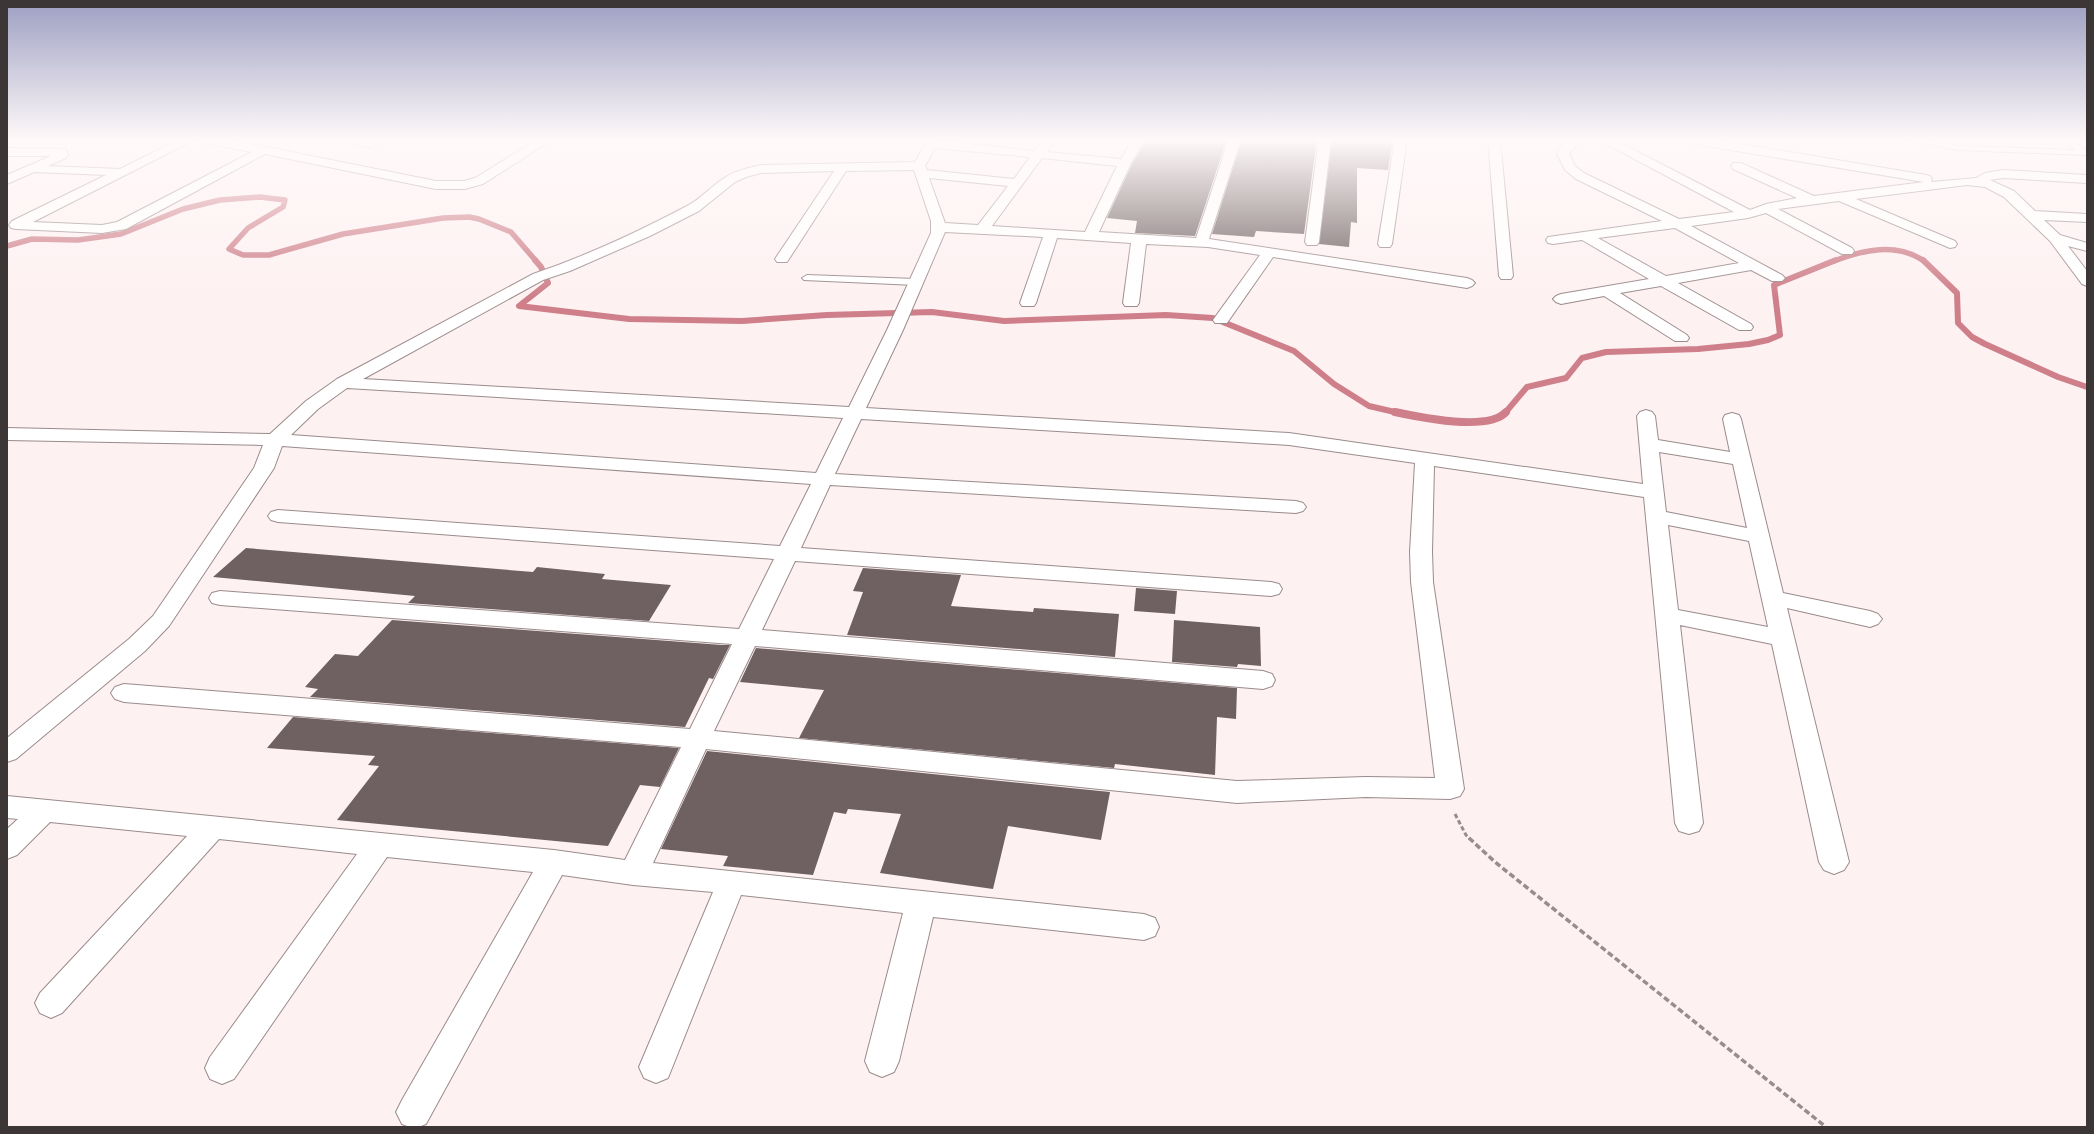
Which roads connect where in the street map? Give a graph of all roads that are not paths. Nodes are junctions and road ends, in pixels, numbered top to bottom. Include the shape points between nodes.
1 (83, 192) edge
2 (186, 192) edge
3 (715, 192) edge
4 (826, 192) edge
5 (928, 192) edge
6 (1010, 192) edge
7 (1111, 192) edge
8 (1218, 192) edge
9 (1318, 192) edge
10 (1393, 192) edge
11 (1499, 192) edge
12 (1614, 192) edge
13 (1705, 192) edge
14 (1795, 192) edge
15 (1883, 192) edge
16 (2005, 192) edge
17 (1875, 193) joint
18 (1840, 197) junction
19 (1813, 200) junction
20 (1766, 208) junction
21 (1748, 214) junction
22 (2031, 215) junction
23 (2087, 218) edge
24 (1678, 224) junction
25 (11, 227) edge
26 (938, 227) junction
27 (982, 230) junction
28 (1051, 234) junction
29 (1090, 236) junction
30 (1584, 236) junction
31 (2055, 238) junction
32 (1139, 239) junction
33 (1552, 240) dead end
34 (1312, 242) dead end
35 (1201, 243) junction
36 (1385, 244) dead end
37 (1950, 244) dead end
38 (2087, 247) edge
39 (1847, 251) dead end
40 (1269, 253) junction
41 (782, 259) dead end
42 (1754, 265) junction
43 (1506, 276) dead end
44 (807, 278) dead end
45 (1778, 278) dead end
46 (1664, 281) junction
47 (2087, 281) edge
48 (916, 282) junction
49 (1467, 283) dead end
50 (1606, 291) junction
51 (1561, 299) dead end
52 (1028, 303) dead end
53 (1131, 303) dead end
54 (1221, 320) dead end
55 (1744, 327) dead end
56 (1681, 338) dead end
57 (343, 383) junction
58 (853, 412) junction
59 (1646, 416) dead end
60 (1732, 419) dead end
61 (7, 434) edge
62 (275, 440) junction
63 (1648, 444) junction
64 (1425, 458) junction
65 (1742, 460) junction
66 (822, 479) junction
67 (1654, 492) junction
68 (1296, 507) dead end
69 (278, 516) dead end
70 (1656, 516) junction
71 (1759, 537) junction
72 (786, 554) junction
73 (1270, 589) dead end
74 (220, 598) dead end
75 (1773, 598) junction
76 (1666, 615) junction
77 (1870, 619) dead end
78 (746, 637) junction
79 (1782, 638) junction
80 (1263, 680) dead end
81 (124, 693) dead end
82 (697, 739) junction
83 (7, 752) edge
84 (7, 807) edge
85 (45, 810) junction
86 (1689, 823) dead end
87 (212, 828) junction
88 (379, 844) junction
89 (7, 847) edge
90 (554, 862) junction
91 (1834, 862) dead end
92 (632, 873) junction
93 (732, 882) junction
94 (921, 902) junction
95 (1144, 927) dead end
96 (51, 1003) dead end
97 (882, 1062) dead end
98 (656, 1067) dead end
99 (222, 1068) dead end
100 (414, 1112) dead end

1 - 25 street
2 - 25 street via 121,226 102,229
3 - 57 street via 694,208 645,233 538,277 489,302
4 - 41 street
5 - 26 street
6 - 27 street
7 - 29 street
8 - 35 street
9 - 34 street
10 - 36 street
11 - 43 street
12 - 24 street
13 - 21 street
14 - 19 street
15 - 17 street
16 - 22 street
17 - 18 street
18 - 19 street
18 - 37 street
19 - 20 street
20 - 21 street
20 - 39 street
21 - 24 street
22 - 23 street
22 - 31 street
24 - 30 street
24 - 42 street
26 - 27 street
26 - 48 street via 938,233
27 - 28 street
28 - 29 street
28 - 52 street
29 - 32 street
30 - 33 street
30 - 46 street
31 - 38 street
31 - 47 street
32 - 35 street
32 - 53 street
35 - 40 street
40 - 49 street
40 - 54 street
42 - 45 street
42 - 46 street
44 - 48 lane
46 - 50 street
46 - 55 street
48 - 58 street via 895,330
50 - 51 street
50 - 56 street
57 - 58 street
57 - 62 street via 312,405
58 - 64 street via 1289,439
58 - 66 street
59 - 63 street
60 - 65 street
61 - 62 street
62 - 66 street
62 - 83 street via 264,468 161,621 137,645
63 - 65 street
63 - 67 street
64 - 67 street
64 - 82 street via 1422,582 1450,789 1366,787 1237,792
65 - 71 street
66 - 68 street
66 - 72 street
67 - 70 street
69 - 72 street
70 - 71 street
70 - 76 street
71 - 75 street
72 - 73 street
72 - 78 street
74 - 78 street
75 - 77 street
75 - 79 street
76 - 79 street
76 - 86 street
78 - 80 street
78 - 82 street
79 - 91 street
81 - 82 street
82 - 92 street
84 - 85 street
85 - 87 street
85 - 89 street
87 - 88 street
87 - 96 street
88 - 90 street
88 - 99 street
90 - 92 street
90 - 100 street
92 - 93 street
93 - 94 street
93 - 98 street
94 - 95 street
94 - 97 street

